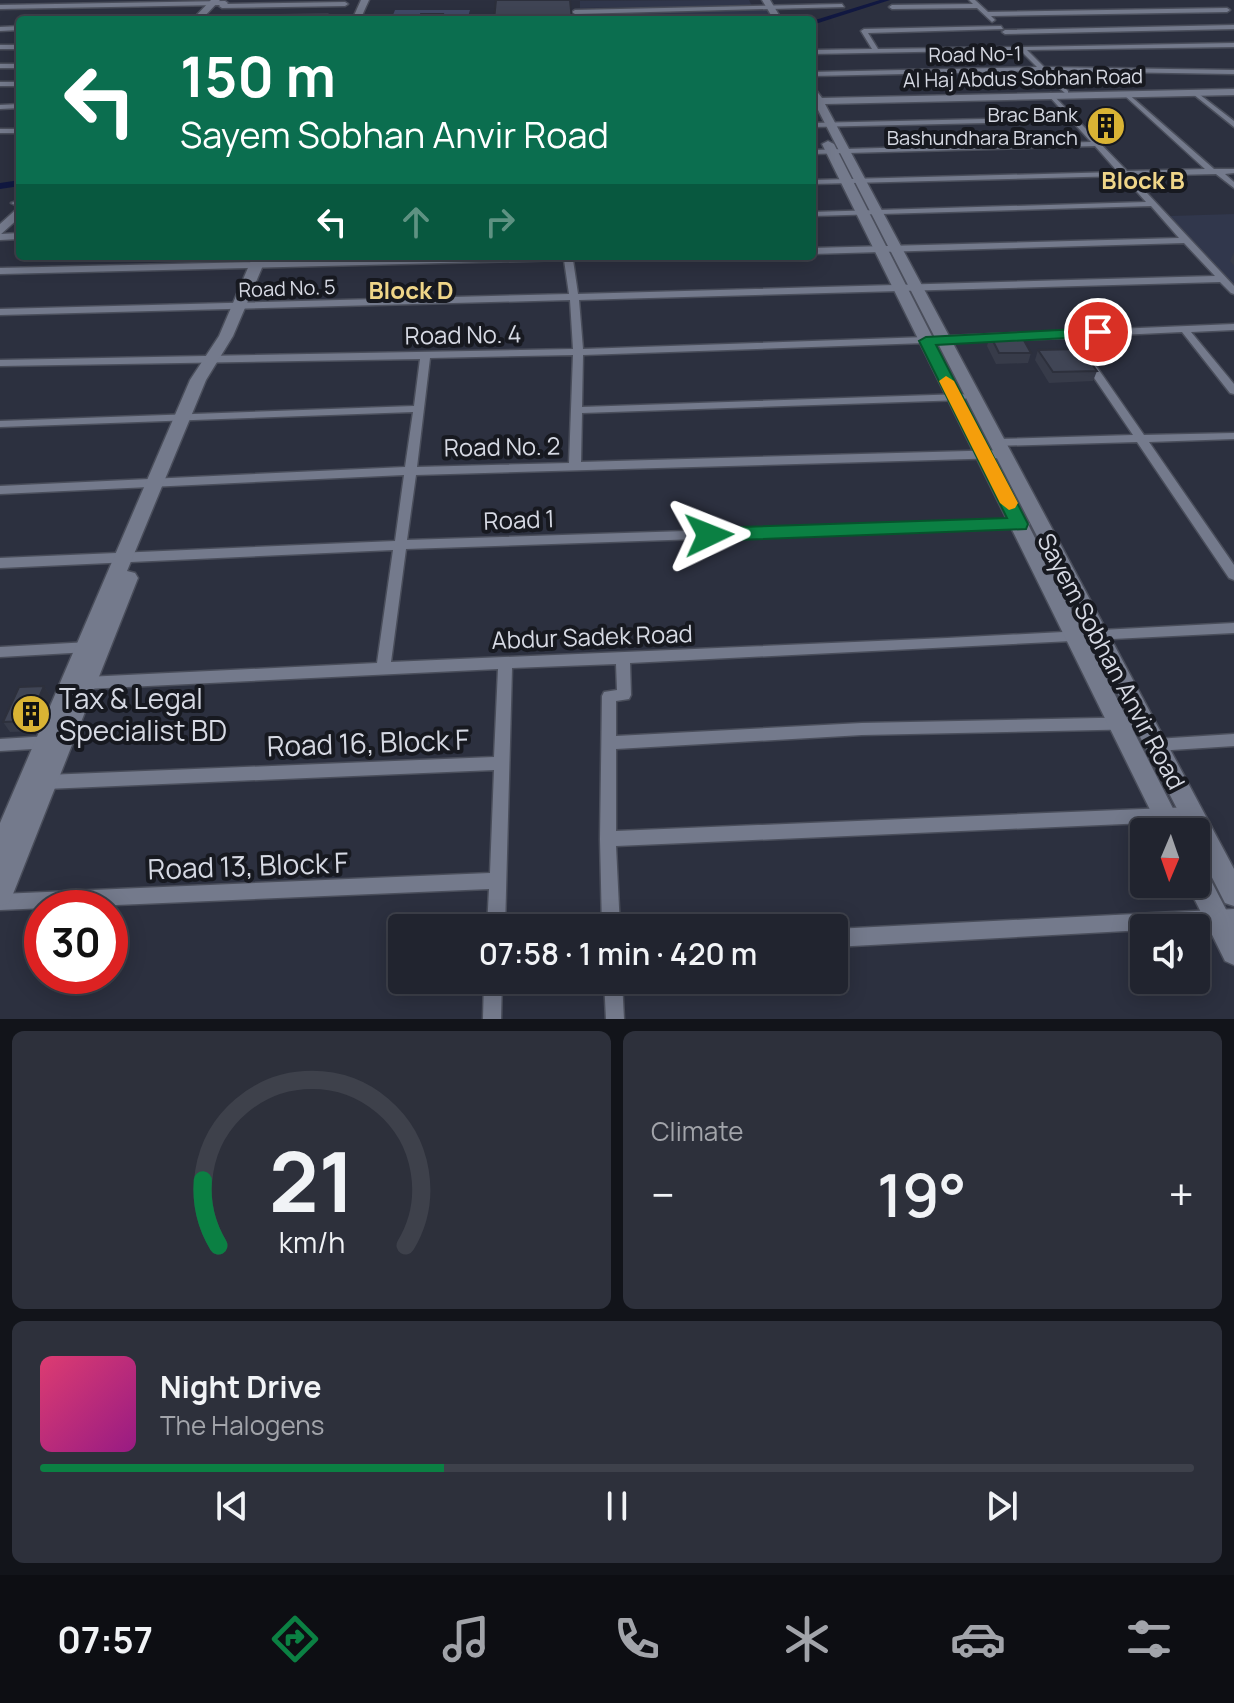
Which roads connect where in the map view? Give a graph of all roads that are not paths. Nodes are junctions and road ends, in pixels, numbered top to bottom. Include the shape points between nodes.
1 (22, 0) edge
2 (1211, 0) edge
3 (12, 3) edge
4 (221, 3) edge
5 (576, 3) dead end
6 (975, 3) edge
7 (345, 4) dead end
8 (765, 5) edge
9 (842, 6) dead end
10 (0, 7) edge
11 (892, 7) dead end
12 (575, 12) junction
13 (1231, 12) edge
14 (987, 14) junction
15 (0, 16) edge
16 (202, 16) edge
17 (576, 16) edge
18 (1234, 27) edge
19 (1003, 30) junction
20 (1234, 45) edge
21 (1022, 48) junction
22 (876, 51) junction
23 (816, 52) edge
24 (1041, 69) junction
25 (1234, 72) edge
26 (816, 74) edge
27 (1234, 90) edge
28 (1066, 92) junction
29 (1195, 93) junction
30 (1126, 94) junction
31 (1051, 95) junction
32 (816, 100) edge
33 (816, 100) edge
34 (1072, 119) junction
35 (821, 125) edge
36 (1234, 125) edge
37 (1096, 144) junction
38 (839, 151) junction
39 (816, 152) edge
40 (1214, 171) junction
41 (1234, 171) edge
42 (1122, 173) junction
43 (854, 181) junction
44 (816, 182) edge
45 (1234, 186) edge
46 (1152, 204) junction
47 (16, 208) edge
48 (870, 213) junction
49 (816, 214) edge
50 (0, 234) edge
51 (1186, 240) junction
52 (888, 249) junction
53 (816, 251) edge
54 (336, 260) edge
55 (568, 260) edge
56 (258, 261) edge
57 (0, 271) edge
58 (1222, 279) junction
59 (908, 288) junction
60 (1234, 291) edge
61 (574, 297) junction
62 (238, 308) junction
63 (0, 312) edge
64 (1234, 327) edge
65 (1184, 329) junction
66 (1069, 334) junction
67 (935, 341) junction
68 (578, 352) junction
69 (426, 354) junction
70 (214, 360) junction
71 (0, 363) edge
72 (1234, 391) edge
73 (955, 397) junction
74 (974, 397) junction
75 (418, 409) junction
76 (577, 410) junction
77 (188, 417) junction
78 (0, 424) edge
79 (1234, 436) edge
80 (1139, 439) junction
81 (996, 450) junction
82 (575, 467) junction
83 (409, 471) junction
84 (161, 483) junction
85 (0, 490) edge
86 (1019, 524) junction
87 (1041, 524) junction
88 (400, 545) junction
89 (130, 559) junction
90 (0, 563) edge
91 (1234, 575) edge
92 (1234, 628) edge
93 (1099, 637) junction
94 (1077, 639) junction
95 (93, 647) junction
96 (0, 652) edge
97 (623, 657) junction
98 (505, 662) junction
99 (384, 666) junction
100 (86, 683) junction
101 (1145, 723) junction
102 (1119, 725) junction
103 (1234, 740) edge
104 (54, 742) junction
105 (609, 743) junction
106 (0, 745) edge
107 (1156, 745) junction
108 (501, 763) junction
109 (46, 782) junction
110 (1192, 814) junction
111 (1166, 818) edge
112 (1182, 818) edge
113 (1130, 824) edge
114 (608, 839) junction
115 (1214, 856) junction
116 (1234, 856) edge
117 (5, 858) edge
118 (498, 881) junction
119 (0, 894) edge
120 (1234, 894) edge
121 (1210, 896) edge
122 (0, 902) edge
123 (497, 914) edge
124 (611, 914) edge
125 (1225, 917) edge
126 (848, 937) edge
127 (1234, 952) edge
128 (493, 994) edge
129 (614, 994) edge
130 (492, 1019) edge
131 (615, 1019) edge

1 - 3 street
2 - 13 street
3 - 4 street
3 - 10 street
3 - 15 street
4 - 7 street
4 - 16 street
5 - 12 street
6 - 11 street
6 - 14 street
8 - 9 street
8 - 12 street
12 - 17 street
13 - 14 street
14 - 19 street
18 - 19 street
19 - 21 street
19 - 22 street via 864,31
20 - 21 street
21 - 22 street
21 - 24 street
22 - 23 street
24 - 25 street, Road No-1
24 - 26 street, Road No-1
24 - 28 street
27 - 28 street, Al Haj Abdus Sobhan Road
27 - 29 street, Al Haj Abdus Sobhan Road
28 - 32 street, Al Haj Abdus Sobhan Road
29 - 30 street, Al Haj Abdus Sobhan Road
29 - 36 street
30 - 31 street, Al Haj Abdus Sobhan Road
30 - 40 street
31 - 33 street, Al Haj Abdus Sobhan Road
31 - 34 street
34 - 35 street
34 - 37 street
35 - 38 street, Sayem Sobhan Anvir Road
37 - 38 street
37 - 42 street
38 - 39 street
38 - 43 street, Sayem Sobhan Anvir Road
40 - 41 street
40 - 42 street
40 - 45 street
42 - 43 street
42 - 46 street
43 - 44 street
43 - 48 street, Sayem Sobhan Anvir Road
46 - 48 street
46 - 51 street
47 - 50 street
48 - 49 street
48 - 52 street, Sayem Sobhan Anvir Road
51 - 52 street
51 - 58 street
52 - 53 street
52 - 59 street, Sayem Sobhan Anvir Road
54 - 56 street
55 - 61 street
56 - 57 street
56 - 62 street
58 - 59 street, Road No. 5
58 - 60 street
59 - 61 street, Road No. 5
59 - 67 street, Sayem Sobhan Anvir Road
61 - 62 street, Road No. 5
61 - 68 street
62 - 63 street, Road No. 5
62 - 70 street
64 - 65 street, Road No. 4
65 - 66 street, Road No. 4
65 - 72 street
66 - 67 street, Road No. 4
66 - 80 street
67 - 68 street, Road No. 4
67 - 73 street, Sayem Sobhan Anvir Road
67 - 74 street, Sayem Sobhan Anvir Road
68 - 69 street, Road No. 4
68 - 76 street
69 - 70 street, Road No. 4
69 - 75 street
70 - 71 street, Road No. 4
70 - 77 street via 210,379
73 - 74 street
73 - 76 street
73 - 81 street, Sayem Sobhan Anvir Road
74 - 81 street, Sayem Sobhan Anvir Road
75 - 77 street
75 - 83 street
76 - 82 street
77 - 78 street
77 - 84 street
79 - 80 street, Road No. 2
80 - 81 street, Road No. 2
80 - 91 street
81 - 82 street, Road No. 2
81 - 86 street, Sayem Sobhan Anvir Road
81 - 87 street, Sayem Sobhan Anvir Road
82 - 83 street, Road No. 2
83 - 84 street, Road No. 2
83 - 88 street
84 - 85 street, Road No. 2
84 - 89 street
86 - 87 street, Road 1
86 - 88 street, Road 1
86 - 94 street, Sayem Sobhan Anvir Road
87 - 93 street, Sayem Sobhan Anvir Road
88 - 89 street, Road 1
88 - 99 street
89 - 90 street, Road 1
89 - 95 street
92 - 93 street, Abdur Sadek Road
93 - 94 street, Abdur Sadek Road
93 - 101 street, Sayem Sobhan Anvir Road
94 - 97 street, Abdur Sadek Road
94 - 102 street, Sayem Sobhan Anvir Road
95 - 96 street
95 - 100 street
95 - 104 street
97 - 98 street, Abdur Sadek Road
97 - 105 street via 624,695 609,696
98 - 99 street, Abdur Sadek Road
98 - 108 street
99 - 100 street, Abdur Sadek Road
100 - 104 street
101 - 102 street
101 - 107 street, Sayem Sobhan Anvir Road
102 - 105 street via 862,729
102 - 111 street, Sayem Sobhan Anvir Road
103 - 107 street
104 - 106 street
104 - 109 street
104 - 117 street
105 - 114 street
107 - 110 street, Sayem Sobhan Anvir Road
108 - 109 street, Road 16, Block F
108 - 118 street
109 - 117 street
110 - 112 street
110 - 115 street, Sayem Sobhan Anvir Road
113 - 114 street
114 - 124 street
115 - 116 street
115 - 120 street, Sayem Sobhan Anvir Road
117 - 119 street
118 - 122 street, Road 13, Block F
118 - 123 street
121 - 125 street
125 - 126 street
125 - 127 street
128 - 130 street
129 - 131 street

